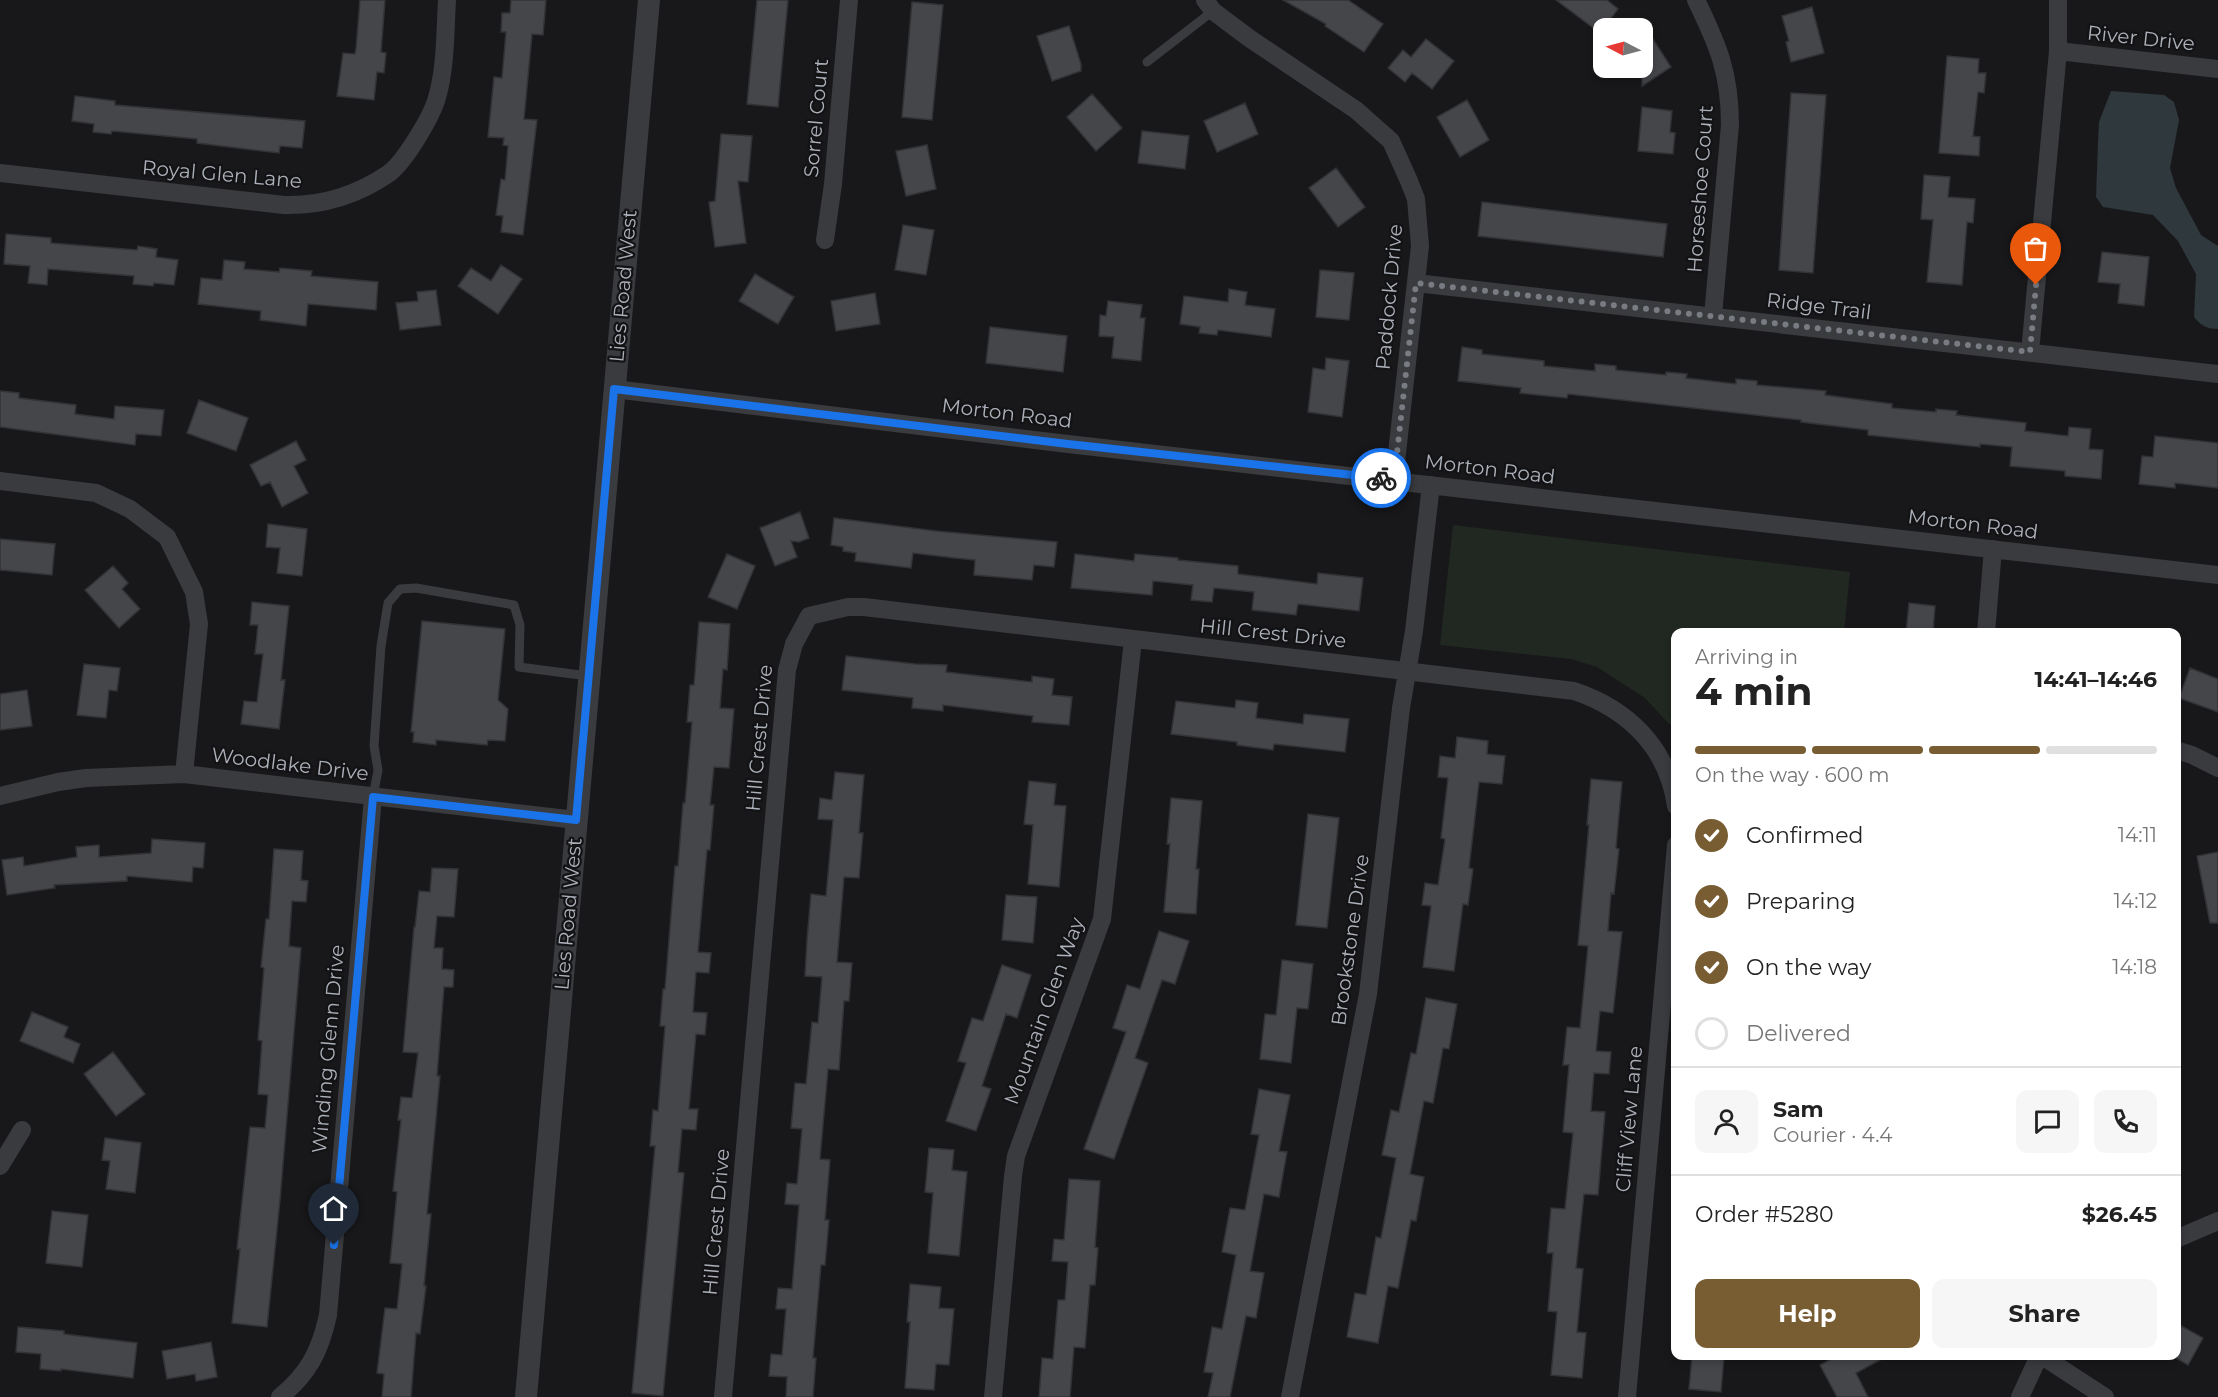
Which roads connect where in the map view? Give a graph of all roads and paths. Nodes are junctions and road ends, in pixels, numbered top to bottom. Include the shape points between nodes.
1 (447, 0) edge
2 (648, 0) edge
3 (849, 0) edge
4 (1696, 0) edge
5 (2058, 0) edge
6 (1209, 5) edge
7 (2058, 51) junction
8 (1147, 62) dead end
9 (2218, 69) edge
10 (0, 173) edge
11 (825, 240) dead end
12 (1416, 283) junction
13 (1713, 316) junction
14 (2030, 352) junction
15 (2218, 374) edge
16 (614, 389) junction
17 (1394, 480) junction
18 (0, 481) edge
19 (1431, 485) junction
20 (1993, 549) junction
21 (2218, 575) edge
22 (1986, 628) edge
23 (1133, 640) junction
24 (1407, 671) junction
25 (588, 676) junction
26 (2181, 752) edge
27 (2218, 768) edge
28 (184, 774) junction
29 (1671, 784) edge
30 (0, 796) edge
31 (373, 797) junction
32 (576, 820) junction
33 (1671, 901) edge
34 (22, 1130) dead end
35 (0, 1166) edge
36 (2218, 1221) edge
37 (2181, 1237) edge
38 (2038, 1360) edge
39 (2046, 1360) edge
40 (280, 1397) edge
41 (526, 1397) edge
42 (723, 1397) edge
43 (993, 1397) edge
44 (1290, 1397) edge
45 (1627, 1397) edge
46 (2020, 1397) edge
47 (2105, 1397) edge

1 - 10 street, Royal Glen Lane via 440,83 428,119 390,173 346,195 328,201 284,205
2 - 16 street, Lies Road West
3 - 11 street, Sorrel Court
4 - 13 street, Horseshoe Court via 1722,58 1730,100
5 - 7 street
6 - 8 lane
6 - 12 street, Paddock Drive via 1264,49 1342,99 1391,141 1416,199 1420,246
7 - 9 street, River Drive
7 - 14 street
12 - 13 street, Ridge Trail
12 - 17 street, Paddock Drive
13 - 14 street, Ridge Trail
14 - 15 street, Ridge Trail
16 - 17 street, Morton Road
16 - 25 street, Lies Road West
17 - 19 street, Morton Road
18 - 28 street via 96,493 130,509 167,537 189,578 199,624
19 - 20 street, Morton Road
19 - 24 street, Brookstone Drive
20 - 21 street, Morton Road
20 - 22 street
23 - 24 street, Hill Crest Drive
23 - 42 street, Hill Crest Drive via 864,607 809,616 794,644 787,670
23 - 43 street, Mountain Glen Way via 1102,920 1016,1156
24 - 29 street via 1557,688 1603,703 1647,736
24 - 44 street, Brookstone Drive via 1368,994
25 - 31 lane via 519,667 520,624 514,605 416,588 400,589 388,603 381,646 375,735 378,770
25 - 32 street, Lies Road West
26 - 27 street
28 - 30 street, Woodlake Drive via 86,778
28 - 31 street, Woodlake Drive
31 - 32 street, Woodlake Drive
31 - 40 street, Winding Glenn Drive via 328,1315 309,1366
32 - 41 street, Lies Road West
33 - 45 street, Cliff View Lane
34 - 35 street
36 - 37 street
38 - 46 street
39 - 47 street

